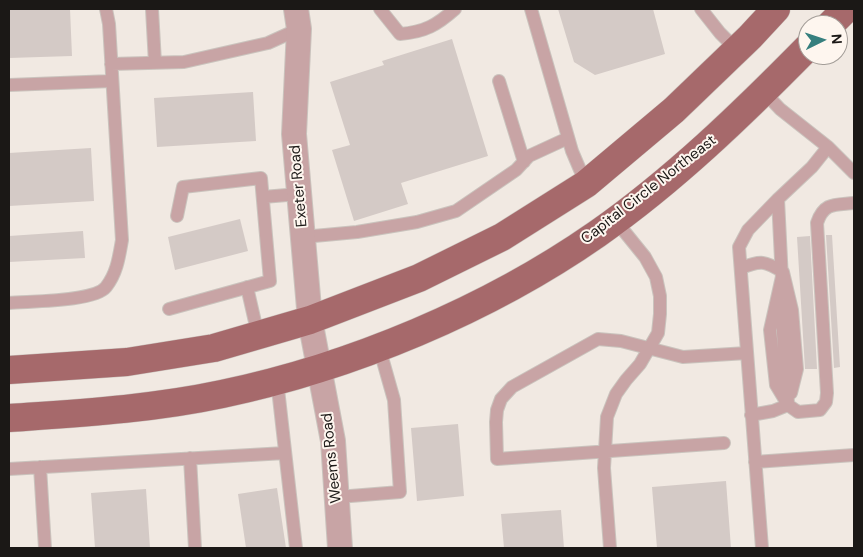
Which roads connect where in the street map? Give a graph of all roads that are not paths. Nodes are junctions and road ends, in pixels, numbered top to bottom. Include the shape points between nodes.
1 (106, 9) edge
2 (152, 9) edge
3 (315, 9) edge
4 (380, 9) edge
5 (455, 9) edge
6 (532, 9) edge
7 (701, 9) edge
8 (776, 9) edge
9 (297, 19) edge
10 (737, 50) junction
11 (798, 57) edge
12 (155, 63) junction
13 (111, 64) junction
14 (112, 80) junction
15 (500, 81) dead end
16 (9, 85) edge
17 (764, 92) junction
18 (568, 138) junction
19 (828, 146) junction
20 (524, 162) junction
21 (854, 173) edge
22 (586, 184) junction
23 (299, 194) junction
24 (263, 197) junction
25 (778, 199) junction
26 (854, 203) edge
27 (177, 216) dead end
28 (615, 220) junction
29 (303, 237) junction
30 (741, 268) junction
31 (783, 272) junction
32 (247, 287) junction
33 (9, 303) edge
34 (169, 309) dead end
35 (310, 320) junction
36 (258, 335) junction
37 (379, 346) junction
38 (649, 348) junction
39 (747, 353) junction
40 (320, 369) junction
41 (9, 370) edge
42 (277, 380) junction
43 (788, 405) junction
44 (751, 415) junction
45 (9, 418) edge
46 (724, 443) dead end
47 (605, 451) junction
48 (286, 453) junction
49 (854, 455) edge
50 (190, 458) junction
51 (755, 462) junction
52 (40, 467) junction
53 (9, 469) edge
54 (338, 497) junction
55 (45, 548) edge
56 (195, 548) edge
57 (296, 548) edge
58 (340, 548) edge
59 (610, 548) edge
60 (762, 548) edge

1 - 13 lane
2 - 12 lane
3 - 9 street
4 - 5 lane via 400,34 415,33 437,24
6 - 18 lane
7 - 10 lane
8 - 10 main road
9 - 12 lane via 268,43 184,62
9 - 23 street, Exeter Road via 294,134
10 - 22 main road via 674,110
11 - 17 main road, Capital Circle Northeast
12 - 13 lane
13 - 14 lane
14 - 16 lane
14 - 33 lane via 122,240 116,269 104,288 84,298
15 - 20 lane
17 - 19 lane via 780,109
17 - 28 main road, Capital Circle Northeast via 684,166
18 - 20 lane via 529,156
18 - 22 lane
19 - 21 lane
19 - 25 lane via 812,167
20 - 29 lane via 456,211 417,222
22 - 35 main road via 502,237 419,278
23 - 24 lane
23 - 29 street, Exeter Road
24 - 27 lane via 261,178 183,187
24 - 32 lane via 270,280
25 - 30 lane via 748,230 739,247
25 - 31 lane
26 - 43 lane via 831,206 821,212 817,223 826,402 820,410 798,412
28 - 37 main road, Capital Circle Northeast via 516,284 428,328
28 - 38 lane via 645,257 656,277 660,296 659,323 658,333
29 - 35 street, Exeter Road
30 - 31 lane via 766,262
30 - 39 lane
31 - 43 lane via 792,310 797,368
31 - 43 lane via 770,330 776,385
32 - 34 lane
32 - 36 lane
35 - 36 main road
35 - 40 street, Exeter Road
36 - 41 main road via 214,348 127,362
37 - 40 main road, Capital Circle Northeast
37 - 54 lane via 394,400 400,492
38 - 39 lane via 683,357
38 - 47 lane via 610,406
38 - 47 lane via 598,339 512,387 501,399 496,422 497,459
39 - 44 lane
40 - 42 main road, Capital Circle Northeast
40 - 54 street, Weems Road via 333,441
42 - 45 main road, Capital Circle Northeast via 221,395 130,409
42 - 48 lane
43 - 44 lane via 773,412
44 - 51 lane
46 - 47 lane
47 - 59 lane
48 - 50 lane
48 - 57 lane
49 - 51 lane
50 - 52 lane
50 - 56 lane
51 - 60 lane
52 - 53 lane
52 - 55 lane
54 - 58 street, Weems Road

